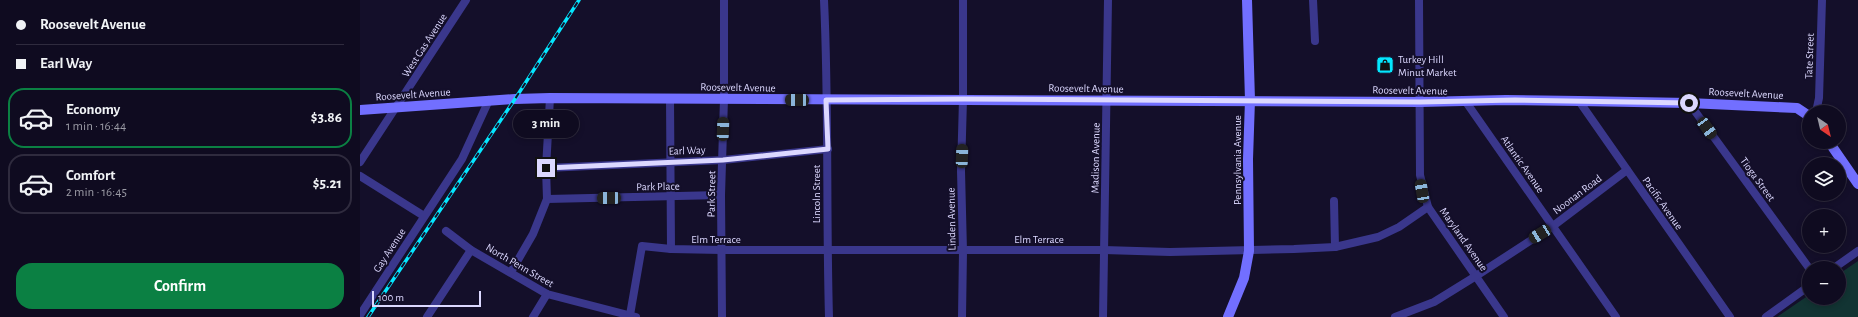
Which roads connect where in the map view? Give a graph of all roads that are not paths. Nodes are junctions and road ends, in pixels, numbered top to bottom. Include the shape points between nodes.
1 (466, 0) edge
2 (724, 0) edge
3 (824, 0) edge
4 (963, 0) edge
5 (1108, 0) edge
6 (1247, 0) edge
7 (1313, 0) edge
8 (1419, 0) edge
9 (1822, 0) edge
10 (1315, 41) dead end
11 (550, 98) junction
12 (670, 98) junction
13 (724, 99) junction
14 (964, 99) junction
15 (490, 100) junction
16 (826, 100) junction
17 (1107, 100) junction
18 (1250, 100) junction
19 (1579, 101) junction
20 (1420, 102) junction
21 (1466, 102) junction
22 (1689, 103) junction
23 (1818, 105) edge
24 (396, 107) junction
25 (360, 110) edge
26 (1802, 111) edge
27 (828, 149) junction
28 (1834, 149) edge
29 (723, 160) junction
30 (670, 161) junction
31 (360, 162) edge
32 (546, 168) junction
33 (1627, 170) junction
34 (360, 176) edge
35 (1858, 184) edge
36 (721, 195) junction
37 (670, 196) junction
38 (547, 199) junction
39 (1334, 201) dead end
40 (1428, 207) junction
41 (424, 216) junction
42 (1553, 226) junction
43 (446, 231) dead end
44 (1335, 247) junction
45 (671, 249) junction
46 (827, 249) junction
47 (471, 250) junction
48 (722, 250) junction
49 (1104, 250) junction
50 (963, 251) junction
51 (1249, 251) junction
52 (1858, 251) edge
53 (1804, 261) edge
54 (1844, 261) edge
55 (511, 272) junction
56 (1476, 276) junction
57 (1802, 291) edge
58 (547, 294) junction
59 (360, 316) edge
60 (633, 316) edge
61 (427, 317) edge
62 (533, 317) edge
63 (722, 317) edge
64 (829, 317) edge
65 (962, 317) edge
66 (1103, 317) edge
67 (1228, 317) edge
68 (1395, 317) edge
69 (1504, 317) edge
70 (1616, 317) edge
71 (1730, 317) edge
72 (1766, 317) edge

1 - 24 street, West Gas Avenue
2 - 13 street, Park Street
3 - 16 street, Lincoln Street
4 - 14 street, Linden Avenue
5 - 17 street, Madison Avenue
6 - 18 main road, Pennsylvania Avenue
7 - 10 street
8 - 20 street, Maryland Avenue
9 - 23 street, Tate Street
11 - 12 main road, Roosevelt Avenue
11 - 15 main road, Roosevelt Avenue
11 - 32 street
12 - 13 main road, Roosevelt Avenue
12 - 30 street
13 - 16 main road, Roosevelt Avenue
13 - 29 street, Park Street
14 - 16 main road, Roosevelt Avenue
14 - 17 main road, Roosevelt Avenue
14 - 50 street, Linden Avenue via 961,171
15 - 24 main road, Roosevelt Avenue
15 - 41 street, Gay Avenue via 462,159
16 - 27 street, Lincoln Street
17 - 18 main road, Roosevelt Avenue
17 - 49 street, Madison Avenue
18 - 20 main road, Roosevelt Avenue
18 - 51 main road, Pennsylvania Avenue
19 - 21 main road, Roosevelt Avenue
19 - 22 main road, Roosevelt Avenue
19 - 33 street, Pacific Avenue
20 - 21 main road, Roosevelt Avenue
20 - 40 street, Maryland Avenue via 1420,175
21 - 42 street, Atlantic Avenue
22 - 26 main road, Roosevelt Avenue via 1797,108
22 - 53 street, Tioga Street
24 - 25 main road, Roosevelt Avenue
24 - 31 street, West Gas Avenue
27 - 29 street, Earl Way
27 - 46 street, Lincoln Street
28 - 35 main road
29 - 30 street, Earl Way
29 - 36 street, Park Street
30 - 32 street, Earl Way
30 - 37 street
32 - 38 street
33 - 42 street, Noonan Road
33 - 71 street, Pacific Avenue
34 - 41 street
36 - 37 street, Park Place
36 - 48 street, Park Street
37 - 38 street, Park Place
37 - 45 street
38 - 55 street via 534,234
39 - 44 street
40 - 44 street, Elm Terrace via 1378,238
40 - 56 street, Maryland Avenue
41 - 59 street, Gay Avenue
42 - 56 street, Noonan Road
42 - 70 street, Atlantic Avenue
43 - 47 street, North Penn Street
44 - 51 street, Elm Terrace
45 - 48 street, Elm Terrace
45 - 60 street, Elm Terrace via 642,246
46 - 48 street, Elm Terrace
46 - 50 street, Elm Terrace
46 - 64 street, Lincoln Street
47 - 55 street, North Penn Street
47 - 61 street
48 - 63 street, Park Street
49 - 50 street, Elm Terrace
49 - 51 street, Elm Terrace
49 - 66 street, Madison Avenue
50 - 65 street, Linden Avenue
51 - 67 main road, Pennsylvania Avenue via 1244,278
52 - 54 street
55 - 58 street, North Penn Street
56 - 68 street, Noonan Road via 1434,302
56 - 69 street, Maryland Avenue
57 - 72 street
58 - 60 street, North Penn Street
58 - 62 street

